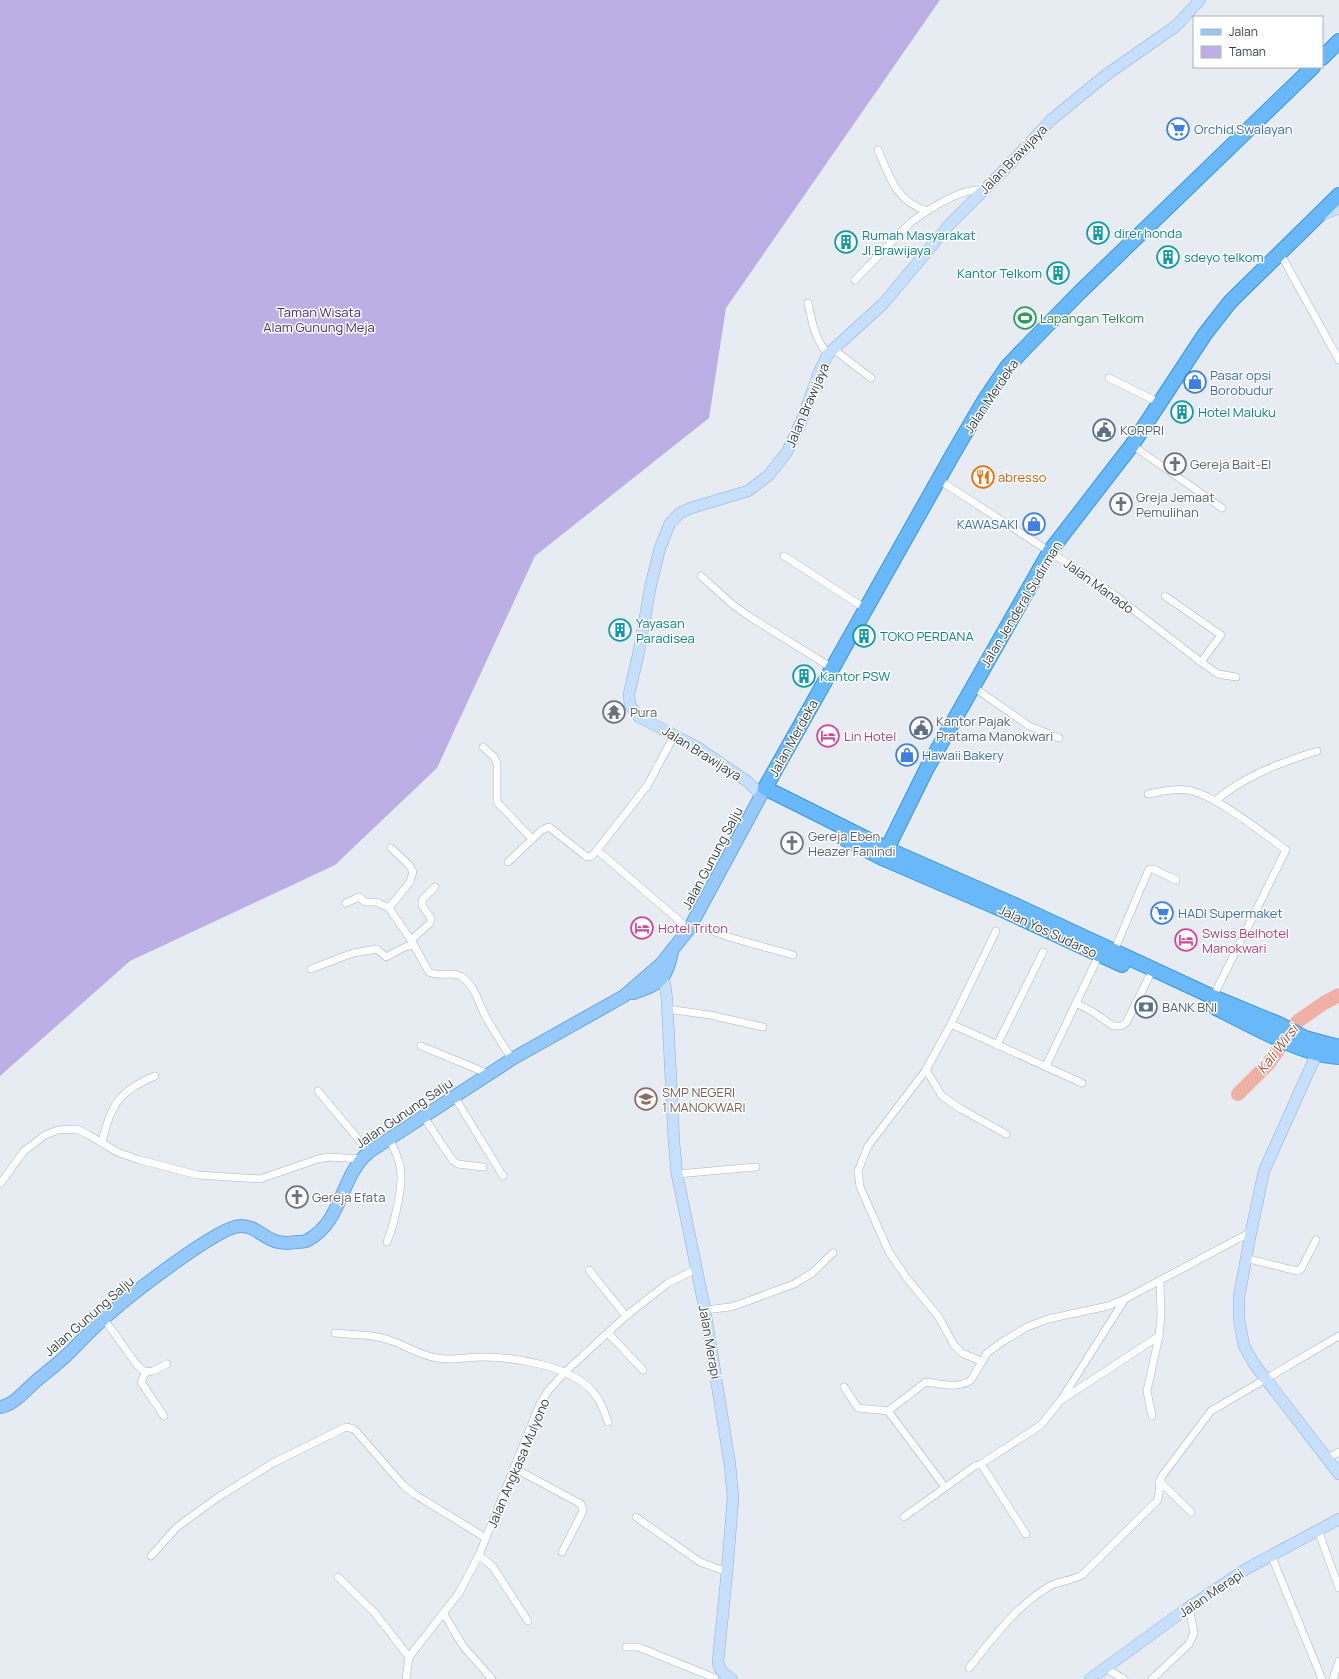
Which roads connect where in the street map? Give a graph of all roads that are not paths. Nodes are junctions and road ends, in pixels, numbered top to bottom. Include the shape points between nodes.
1 (1200, 0) edge
2 (1339, 41) edge
3 (1323, 57) edge
4 (1312, 68) edge
5 (878, 150) dead end
6 (984, 190) junction
7 (1339, 200) edge
8 (927, 211) junction
9 (1280, 253) junction
10 (855, 280) dead end
11 (808, 303) dead end
12 (1336, 348) edge
13 (831, 352) junction
14 (1339, 360) edge
15 (871, 378) dead end
16 (1109, 378) dead end
17 (1161, 403) junction
18 (1132, 445) junction
19 (938, 480) junction
20 (1222, 508) dead end
21 (1050, 551) junction
22 (784, 556) dead end
23 (701, 576) dead end
24 (1165, 596) dead end
25 (866, 609) junction
26 (1202, 662) junction
27 (832, 668) junction
28 (1236, 677) dead end
29 (972, 686) junction
30 (675, 734) junction
31 (1059, 738) dead end
32 (483, 747) dead end
33 (1317, 751) dead end
34 (763, 792) junction
35 (1148, 794) dead end
36 (1215, 801) junction
37 (532, 839) junction
38 (391, 848) dead end
39 (886, 849) junction
40 (597, 850) junction
41 (508, 862) dead end
42 (1176, 880) dead end
43 (435, 887) dead end
44 (346, 904) dead end
45 (389, 908) junction
46 (1038, 921) junction
47 (691, 926) junction
48 (996, 932) dead end
49 (412, 942) junction
50 (1114, 951) junction
51 (1043, 952) dead end
52 (793, 955) dead end
53 (1099, 955) junction
54 (311, 969) dead end
55 (657, 976) junction
56 (1149, 978) junction
57 (1213, 997) junction
58 (1076, 1003) junction
59 (667, 1004) junction
60 (951, 1024) junction
61 (763, 1027) dead end
62 (1278, 1031) junction
63 (1302, 1043) junction
64 (997, 1044) junction
65 (420, 1046) dead end
66 (1339, 1047) edge
67 (1317, 1053) junction
68 (1339, 1057) edge
69 (512, 1059) junction
70 (1046, 1066) junction
71 (926, 1070) junction
72 (489, 1074) junction
73 (155, 1076) dead end
74 (1082, 1083) dead end
75 (318, 1091) dead end
76 (454, 1096) junction
77 (423, 1116) junction
78 (1006, 1134) dead end
79 (389, 1138) junction
80 (102, 1142) junction
81 (365, 1155) junction
82 (483, 1167) dead end
83 (756, 1167) dead end
84 (678, 1174) junction
85 (503, 1176) dead end
86 (0, 1184) edge
87 (1251, 1232) junction
88 (1316, 1240) dead end
89 (387, 1242) dead end
90 (833, 1253) dead end
91 (1246, 1258) junction
92 (696, 1269) junction
93 (589, 1270) dead end
94 (1160, 1280) junction
95 (1126, 1299) junction
96 (705, 1310) junction
97 (626, 1316) junction
98 (104, 1318) junction
99 (335, 1333) dead end
100 (608, 1333) junction
101 (1159, 1336) junction
102 (1339, 1336) edge
103 (981, 1361) junction
104 (167, 1364) dead end
105 (643, 1370) dead end
106 (146, 1372) junction
107 (565, 1372) junction
108 (1265, 1379) junction
109 (844, 1387) dead end
110 (1061, 1400) junction
111 (0, 1407) edge
112 (888, 1411) junction
113 (164, 1416) dead end
114 (1152, 1416) dead end
115 (608, 1422) dead end
116 (1339, 1452) edge
117 (1326, 1459) junction
118 (981, 1464) junction
119 (514, 1468) junction
120 (1339, 1474) edge
121 (1160, 1481) junction
122 (945, 1488) junction
123 (1191, 1512) dead end
124 (636, 1517) dead end
125 (904, 1517) dead end
126 (1339, 1519) edge
127 (1318, 1530) junction
128 (1026, 1534) dead end
129 (486, 1538) junction
130 (562, 1552) dead end
131 (479, 1555) junction
132 (1271, 1555) junction
133 (150, 1556) dead end
134 (727, 1572) junction
135 (338, 1578) dead end
136 (1339, 1588) edge
137 (1189, 1608) junction
138 (444, 1614) junction
139 (528, 1621) dead end
140 (626, 1647) dead end
141 (409, 1657) junction
142 (1339, 1661) edge
143 (969, 1668) dead end
144 (1104, 1668) junction
145 (716, 1675) edge
146 (406, 1679) edge
147 (492, 1679) edge
148 (732, 1679) edge
149 (1090, 1679) edge
150 (1124, 1679) edge
151 (1152, 1679) edge
152 (1322, 1679) edge
153 (1333, 1679) edge

1 - 6 street, Jalan Brawijaya via 1171,30 1106,75 1060,112
2 - 3 highway
4 - 19 highway, Jalan Merdeka via 1074,298 1007,367
5 - 8 street via 894,187 903,199 914,207
6 - 8 street via 972,190
6 - 13 street, Jalan Brawijaya via 950,224 882,304
7 - 9 highway, Jalan Jenderal Sudirman via 1319,215
8 - 10 street via 911,222
9 - 12 street
9 - 17 highway, Jalan Jenderal Sudirman via 1230,302 1205,334
11 - 13 street via 820,346
12 - 14 street
13 - 15 street
13 - 30 street, Jalan Brawijaya via 820,370 790,446 769,475 748,491 680,513 667,529 651,584 629,694 630,704 639,717
16 - 17 street
17 - 18 highway, Jalan Jenderal Sudirman
18 - 20 street
18 - 21 highway, Jalan Jenderal Sudirman
19 - 21 street, Jalan Manado
19 - 25 highway, Jalan Merdeka
21 - 26 street, Jalan Manado via 1113,594
21 - 29 highway, Jalan Jenderal Sudirman
22 - 25 street
23 - 27 street via 742,612
24 - 26 street via 1221,635
25 - 27 highway, Jalan Merdeka
26 - 28 street, Jalan Manado via 1218,674
27 - 34 highway, Jalan Merdeka
29 - 31 street via 1029,726
29 - 39 highway, Jalan Jenderal Sudirman
30 - 34 street, Jalan Brawijaya
30 - 40 street via 647,786
32 - 37 street via 497,763 497,802
33 - 36 street via 1286,760 1250,776
34 - 39 highway, Jalan Yos Sudarso
34 - 46 highway, Jalan Yos Sudarso via 882,858
34 - 47 main road, Jalan Gunung Salju
35 - 36 street via 1189,790
36 - 57 street via 1286,851
37 - 40 street via 549,827 587,857 592,856
37 - 41 street
38 - 45 street via 413,872 410,882
39 - 46 highway, Jalan Yos Sudarso
40 - 47 street
42 - 50 street via 1149,869
43 - 49 street via 422,900 422,905 431,918 430,923
44 - 45 street via 359,897 365,902 376,902
45 - 49 street
46 - 50 highway, Jalan Yos Sudarso
46 - 53 highway, Jalan Yos Sudarso
47 - 52 street
47 - 55 main road, Jalan Gunung Salju via 672,952 667,972
48 - 60 street
49 - 54 street via 386,957 377,949 354,953
49 - 69 street via 429,972 464,978
50 - 57 highway, Jalan Yos Sudarso
51 - 64 street
53 - 56 highway, Jalan Yos Sudarso
53 - 58 street
55 - 59 street, Jalan Merapi
55 - 69 main road, Jalan Gunung Salju
56 - 58 street via 1126,1023 1121,1026 1113,1026
56 - 62 highway, Jalan Yos Sudarso
57 - 62 highway, Jalan Yos Sudarso
58 - 70 street
59 - 61 street
59 - 84 street, Jalan Merapi
60 - 64 street
60 - 71 street
62 - 63 highway, Jalan Yos Sudarso
63 - 66 highway, Jalan Yos Sudarso
63 - 67 highway, Jalan Yos Sudarso
64 - 70 street
65 - 72 street
67 - 68 highway, Jalan Yos Sudarso
67 - 87 street via 1264,1171
69 - 72 main road, Jalan Gunung Salju
70 - 74 street
71 - 78 street via 942,1096
71 - 103 street via 868,1146 858,1171 858,1181 884,1244 896,1263 935,1312 954,1345 962,1353
72 - 76 main road, Jalan Gunung Salju
73 - 80 street via 136,1084 120,1097 108,1118
75 - 81 street
76 - 77 main road, Jalan Gunung Salju
76 - 85 street
77 - 79 main road, Jalan Gunung Salju
77 - 82 street via 456,1163
79 - 81 main road, Jalan Gunung Salju
79 - 89 street via 400,1168 400,1178 392,1229
80 - 81 street via 117,1152 182,1172 255,1179 266,1178 318,1159
80 - 86 street via 77,1130 58,1130 45,1135 24,1151
81 - 98 main road, Jalan Gunung Salju via 349,1178 331,1219 323,1229 306,1241 278,1242 248,1226 226,1230 208,1240
83 - 84 street
84 - 92 street, Jalan Merapi
87 - 91 street
87 - 94 street
88 - 91 street via 1301,1269 1297,1271
90 - 96 street via 812,1273 794,1284 730,1307
91 - 108 street via 1238,1297 1241,1334 1244,1346
92 - 96 street, Jalan Merapi
92 - 97 street, Jalan Angkasa Mulyono via 668,1283
93 - 97 street
94 - 95 street
94 - 101 street
95 - 103 street via 1108,1306 1039,1322 992,1347
95 - 110 street
96 - 134 street, Jalan Merapi via 733,1498
97 - 100 street, Jalan Angkasa Mulyono
98 - 106 street via 138,1365
98 - 111 main road, Jalan Gunung Salju via 13,1402
99 - 107 street via 380,1337 440,1359 500,1358
100 - 105 street
100 - 107 street, Jalan Angkasa Mulyono
101 - 110 street
101 - 114 street via 1146,1391
102 - 108 street
103 - 112 street via 968,1383 958,1385 926,1382
104 - 106 street via 153,1372
106 - 113 street via 141,1382
107 - 115 street via 575,1376 593,1391
107 - 119 street, Jalan Angkasa Mulyono via 547,1392 539,1406
108 - 117 street
108 - 121 street via 1206,1415
109 - 112 street via 858,1408
110 - 118 street via 1041,1425
112 - 122 street
116 - 117 street
117 - 120 street
118 - 122 street
118 - 128 street
119 - 129 street, Jalan Angkasa Mulyono
119 - 130 street via 581,1504 582,1511
121 - 123 street
121 - 143 street via 1157,1501 1082,1574 1074,1580 1052,1585 1015,1612
122 - 125 street
124 - 134 street via 700,1562
126 - 127 street, Jalan Merapi
127 - 132 street, Jalan Merapi
127 - 136 street
129 - 131 street, Jalan Angkasa Mulyono
129 - 133 street via 414,1494 354,1429 346,1427 274,1463 217,1498 177,1527
131 - 138 street, Jalan Angkasa Mulyono
131 - 139 street via 493,1567
132 - 137 street, Jalan Merapi
132 - 152 street
134 - 145 street, Jalan Merapi
135 - 141 street via 374,1612
137 - 144 street, Jalan Merapi
137 - 151 street via 1194,1633 1189,1644
138 - 141 street, Jalan Angkasa Mulyono
138 - 147 street via 463,1646
140 - 145 street via 638,1647
141 - 146 street
142 - 153 street
144 - 149 street, Jalan Merapi
144 - 150 street
145 - 148 street via 722,1673

